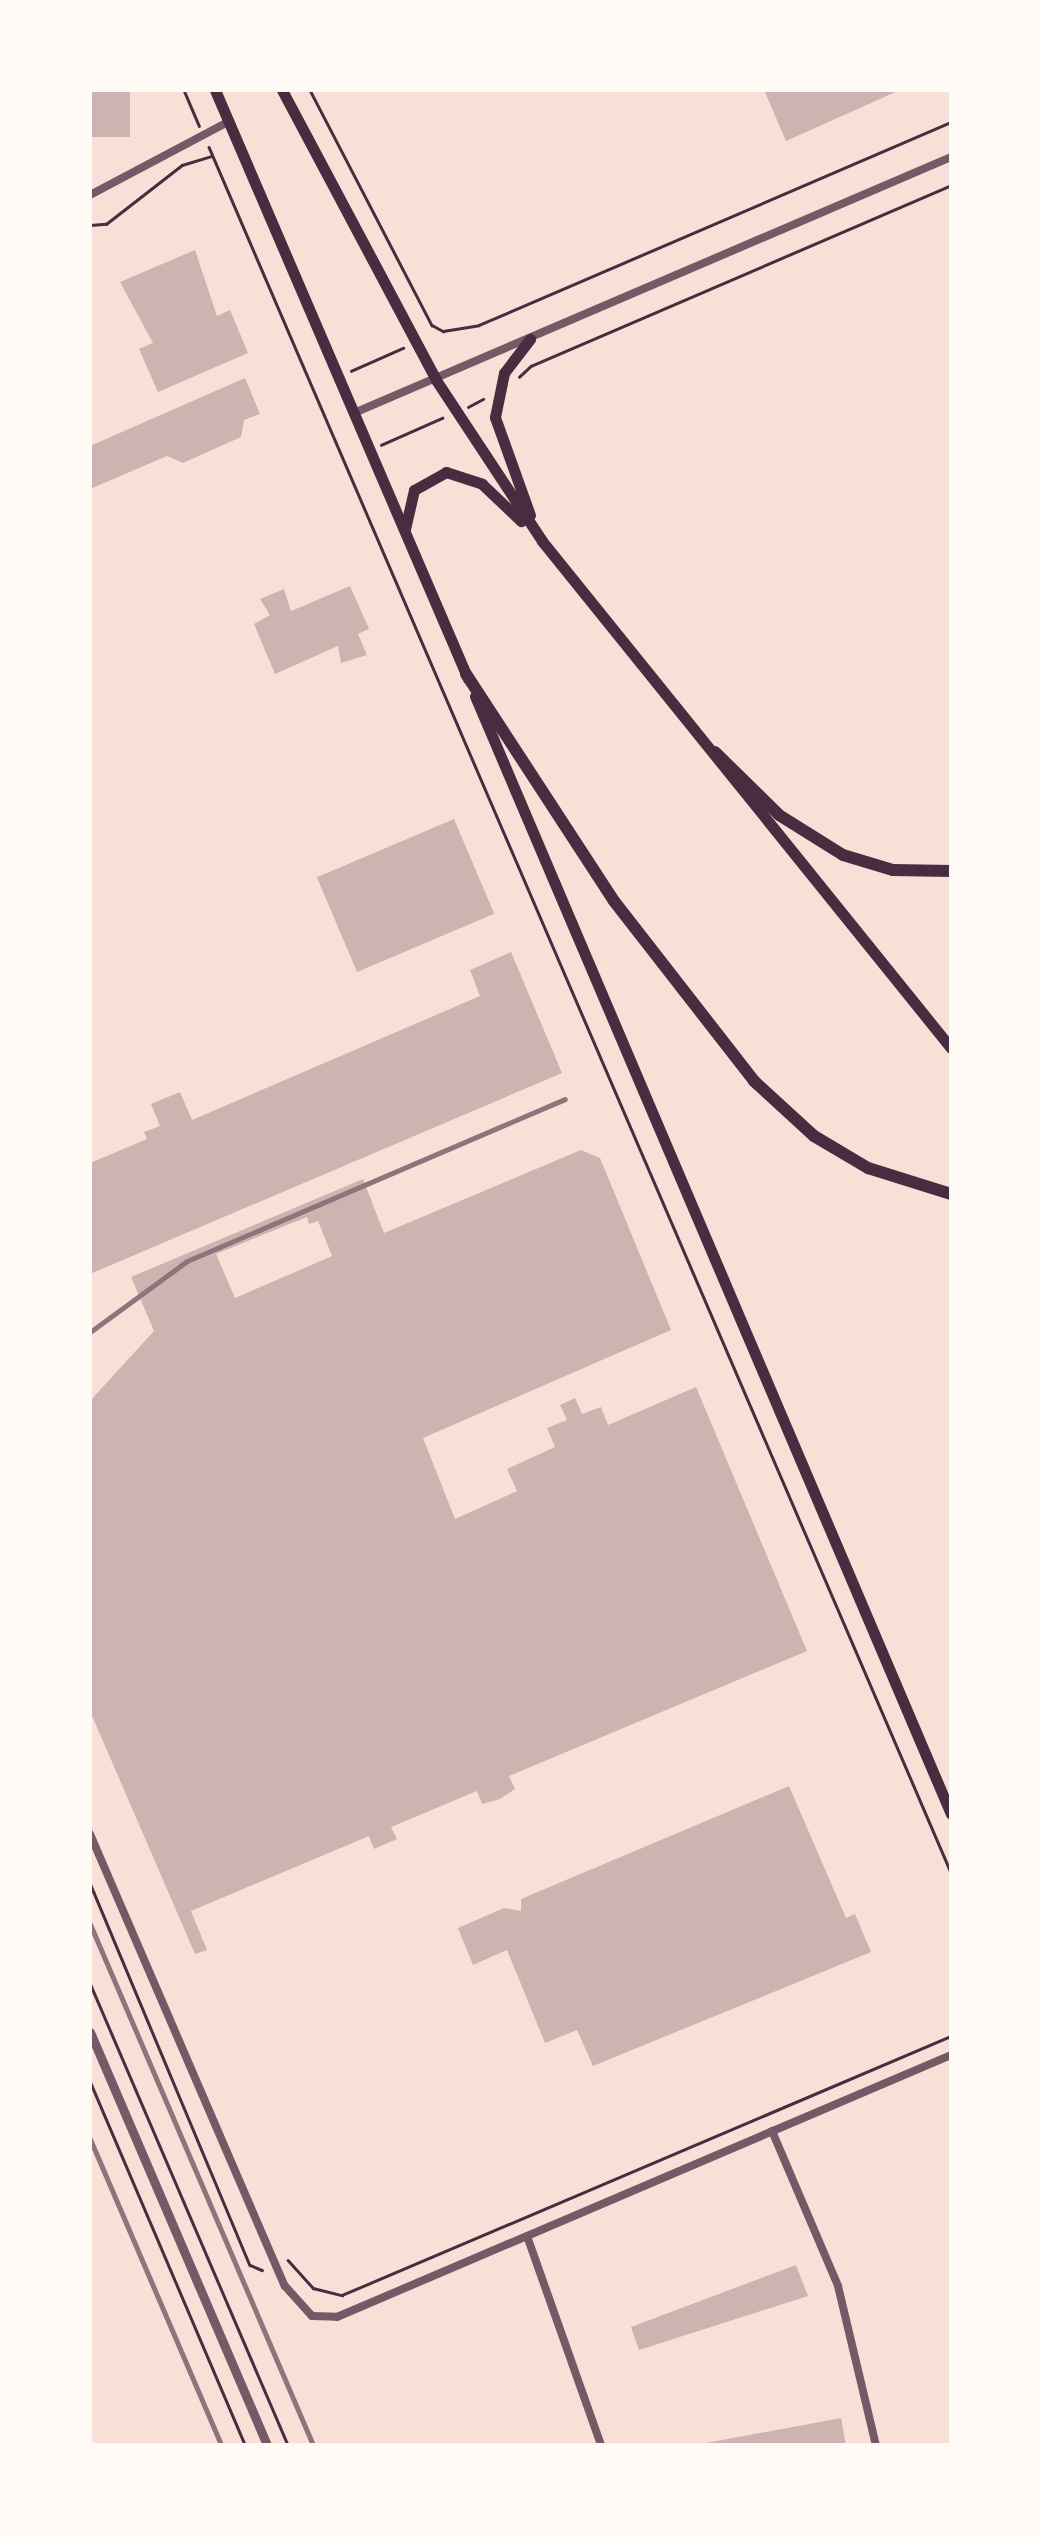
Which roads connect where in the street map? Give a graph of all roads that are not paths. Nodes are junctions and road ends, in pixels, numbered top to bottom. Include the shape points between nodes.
1 (214, 90) edge
2 (282, 90) edge
3 (228, 122) junction
4 (951, 157) edge
5 (90, 195) edge
6 (530, 339) junction
7 (436, 380) junction
8 (354, 414) junction
9 (404, 533) junction
10 (542, 542) junction
11 (466, 674) junction
12 (715, 752) junction
13 (951, 870) edge
14 (951, 1048) edge
15 (947, 1193) edge
16 (951, 1814) edge
17 (90, 1834) edge
18 (90, 2032) edge
19 (951, 2055) edge
20 (772, 2131) junction
21 (527, 2236) junction
22 (267, 2445) edge
23 (601, 2445) edge
24 (876, 2445) edge

1 - 3 main road
2 - 7 main road
3 - 5 street
3 - 8 main road
4 - 6 street
6 - 7 street
6 - 10 main road via 504,373 495,418
7 - 8 street
7 - 10 main road
8 - 9 main road
9 - 10 main road via 414,490 446,472 482,484
9 - 11 main road
10 - 12 main road
11 - 15 highway via 614,901 754,1081 814,1136 854,1160
11 - 16 main road
12 - 13 highway via 779,814 842,855 893,870
12 - 14 main road via 778,841
17 - 21 street via 296,2306 312,2316 337,2318
18 - 22 street
19 - 20 street
20 - 21 street
20 - 24 street via 838,2286
21 - 23 street

